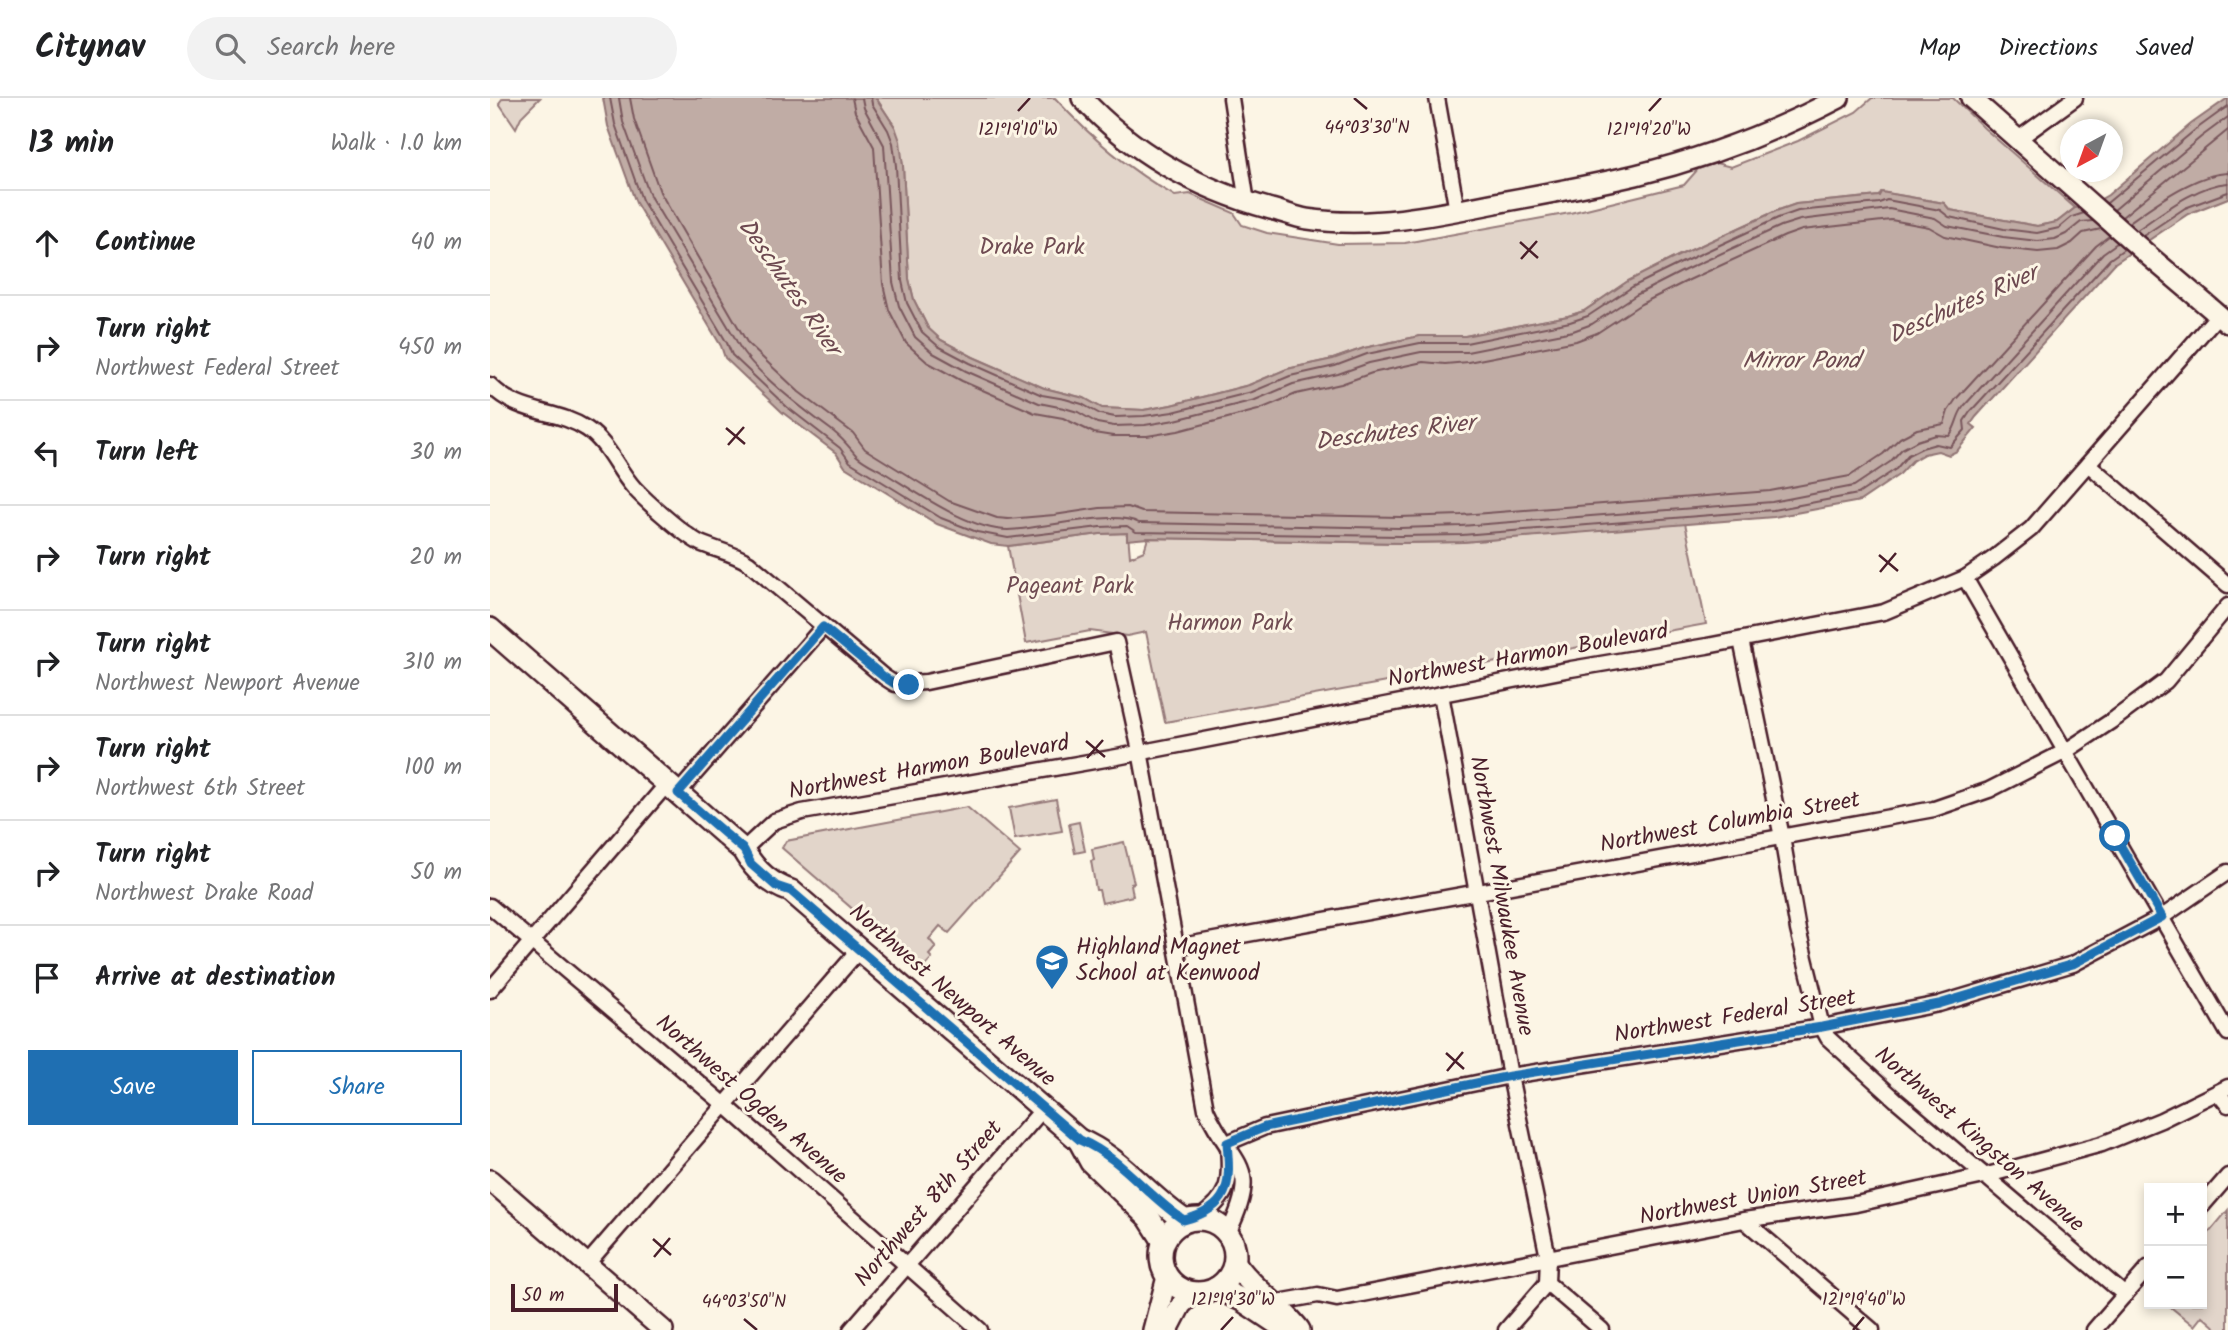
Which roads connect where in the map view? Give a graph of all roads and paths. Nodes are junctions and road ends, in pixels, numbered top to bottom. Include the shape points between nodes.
1 (1082, 98) edge
2 (1231, 98) edge
3 (1437, 98) edge
4 (1839, 98) edge
5 (1971, 98) edge
6 (2075, 98) edge
7 (2017, 140) junction
8 (1247, 203) junction
9 (1457, 211) junction
10 (2223, 319) edge
11 (490, 385) edge
12 (2088, 464) junction
13 (1965, 578) junction
14 (2228, 586) edge
15 (2228, 606) edge
16 (823, 627) junction
17 (490, 629) edge
18 (1741, 640) junction
19 (1441, 694) junction
20 (1140, 751) junction
21 (2066, 751) junction
22 (673, 789) junction
23 (1782, 837) junction
24 (744, 850) junction
25 (2228, 872) edge
26 (1476, 891) junction
27 (490, 906) edge
28 (2162, 917) junction
29 (532, 943) junction
30 (1176, 947) junction
31 (860, 950) junction
32 (490, 990) edge
33 (1822, 1027) junction
34 (2228, 1033) edge
35 (1510, 1076) junction
36 (2223, 1090) edge
37 (725, 1105) junction
38 (2228, 1105) edge
39 (1043, 1109) junction
40 (1080, 1140) junction
41 (1227, 1143) junction
42 (1984, 1176) junction
43 (2228, 1176) edge
44 (490, 1180) edge
45 (2207, 1200) edge
46 (1192, 1219) junction
47 (1744, 1220) junction
48 (1228, 1233) junction
49 (1163, 1240) junction
50 (1548, 1257) junction
51 (1234, 1263) junction
52 (587, 1264) junction
53 (906, 1266) junction
54 (2144, 1273) edge
55 (1167, 1277) junction
56 (1547, 1283) junction
57 (1217, 1288) junction
58 (1195, 1293) junction
59 (2125, 1295) junction
60 (1273, 1303) junction
61 (663, 1330) edge
62 (851, 1330) edge
63 (980, 1330) edge
64 (1153, 1330) edge
65 (1168, 1330) edge
66 (1287, 1330) edge
67 (1299, 1330) edge
68 (1506, 1330) edge
69 (1602, 1330) edge
70 (1872, 1330) edge
71 (2094, 1330) edge

1 - 8 street via 1173,172
2 - 8 street
3 - 9 street
4 - 9 street via 1695,158
5 - 7 street
6 - 7 street
7 - 10 street
8 - 9 street via 1306,219 1360,222
10 - 12 street, Northwest Harmon Boulevard
11 - 16 street via 509,402 586,429 604,445 634,488 688,535 741,558
12 - 13 street, Northwest Harmon Boulevard via 2031,529
12 - 14 street
13 - 18 street, Northwest Harmon Boulevard via 1884,612
13 - 21 street
15 - 21 street, Northwest Columbia Street via 2166,681
16 - 20 street via 895,684 926,682 1116,642
16 - 22 street
17 - 22 main road, Northwest Newport Avenue
18 - 19 street, Northwest Harmon Boulevard
18 - 23 street, Northwest Kingston Avenue
19 - 20 street, Northwest Harmon Boulevard
19 - 26 street, Northwest Milwaukee Avenue
20 - 24 street, Northwest Harmon Boulevard via 802,812 774,821
20 - 30 street
21 - 23 street, Northwest Columbia Street via 1989,790 1934,809
21 - 28 street
22 - 24 main road, Northwest Newport Avenue
22 - 29 street
23 - 26 street, Northwest Columbia Street
23 - 33 street, Northwest Kingston Avenue via 1798,930
24 - 31 main road, Northwest Newport Avenue via 761,854 785,876 791,891
25 - 28 street, Northwest Federal Street
26 - 30 street, Northwest Columbia Street
26 - 35 street, Northwest Milwaukee Avenue
27 - 29 street, Northwest Ogden Avenue
28 - 33 street, Northwest Federal Street via 2073,964 1939,1004
28 - 34 street
29 - 32 street
29 - 37 street, Northwest Ogden Avenue
30 - 41 street via 1206,1109
31 - 37 street
31 - 39 main road, Northwest Newport Avenue
33 - 35 street, Northwest Federal Street
33 - 42 street, Northwest Kingston Avenue via 1828,1038
35 - 41 street, Northwest Federal Street via 1265,1127
35 - 50 street, Northwest Milwaukee Avenue
36 - 38 street
36 - 42 street, Northwest Union Street via 2102,1144
37 - 52 street
37 - 53 street, Northwest Ogden Avenue
39 - 40 main road, Northwest Newport Avenue
39 - 53 street, Northwest 8th Street
40 - 46 main road, Northwest Newport Avenue via 1101,1149 1161,1205
40 - 49 main road, Northwest Newport Avenue via 1091,1162 1149,1218
41 - 46 street via 1230,1173 1226,1189 1213,1208
41 - 48 street via 1241,1166 1244,1185
42 - 47 street, Northwest Union Street via 1856,1204
42 - 59 street, Northwest Kingston Avenue
43 - 45 street
44 - 52 street
46 - 48 main road via 1215,1222
46 - 49 main road via 1168,1232
47 - 50 street, Northwest Union Street
47 - 70 street
48 - 51 main road
49 - 55 main road via 1161,1266
50 - 56 street, Northwest Milwaukee Avenue
50 - 60 street, Northwest Union Street via 1337,1299 1318,1295
51 - 57 main road
51 - 60 main road
52 - 61 street
53 - 62 street, Northwest 8th Street
53 - 63 street, Northwest Ogden Avenue
54 - 59 street
55 - 58 main road via 1182,1290
55 - 64 street
56 - 68 street
56 - 69 street
57 - 58 main road
57 - 66 main road
58 - 65 street via 1181,1304
59 - 71 street
60 - 67 main road

